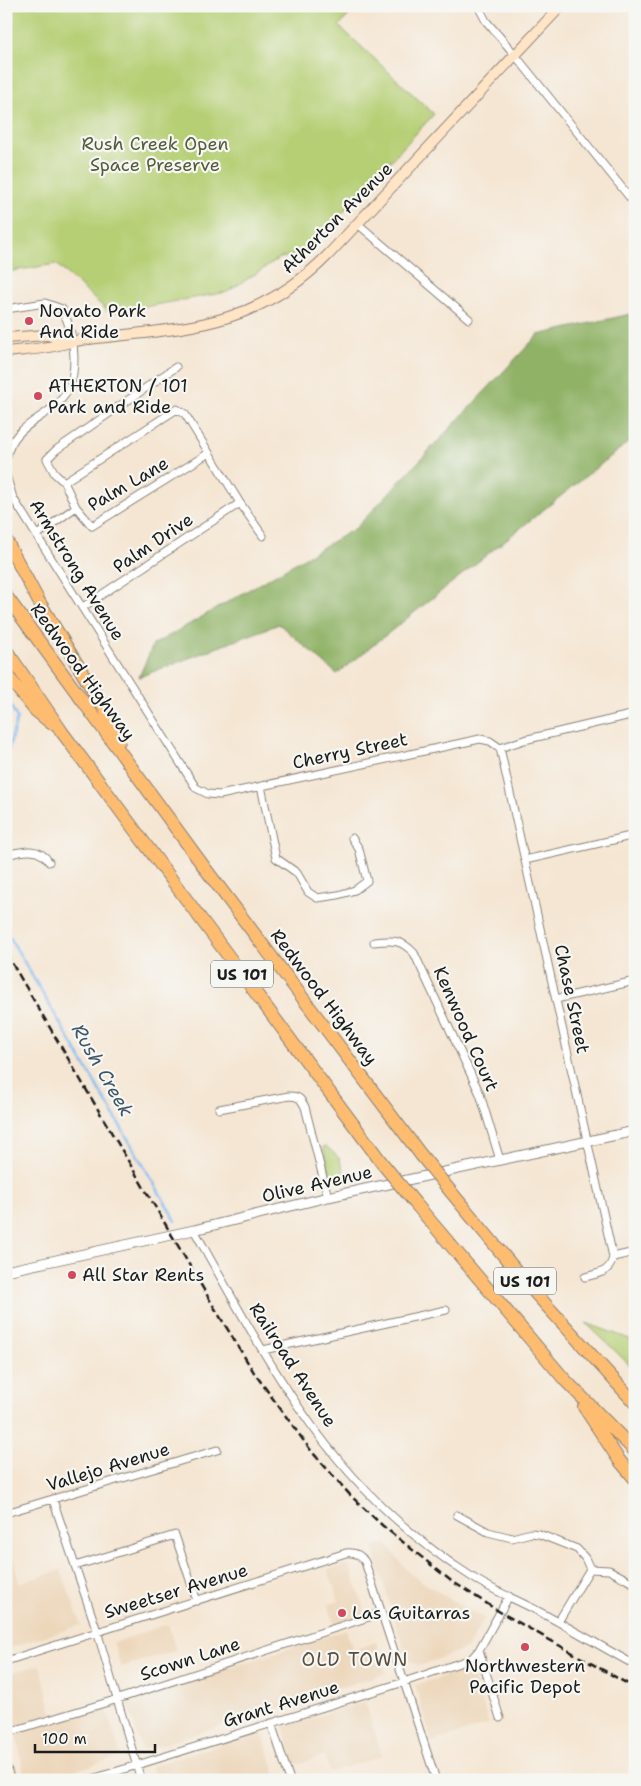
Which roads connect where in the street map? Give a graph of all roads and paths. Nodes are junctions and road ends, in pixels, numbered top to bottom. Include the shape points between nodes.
1 (478, 6) edge
2 (561, 6) edge
3 (515, 55) junction
4 (635, 204) edge
5 (358, 224) junction
6 (6, 309) edge
7 (468, 319) dead end
8 (6, 338) edge
9 (74, 340) junction
10 (6, 352) edge
11 (176, 366) dead end
12 (209, 453) junction
13 (6, 459) edge
14 (6, 475) edge
15 (64, 482) junction
16 (240, 503) junction
17 (76, 507) junction
18 (38, 535) junction
19 (263, 536) dead end
20 (6, 540) edge
21 (6, 596) edge
22 (84, 607) junction
23 (6, 650) edge
24 (6, 674) edge
25 (128, 679) joint
26 (635, 714) edge
27 (62, 732) junction
28 (500, 748) junction
29 (130, 766) junction
30 (261, 786) junction
31 (635, 836) edge
32 (352, 838) dead end
33 (6, 855) edge
34 (525, 860) junction
35 (49, 862) dead end
36 (374, 942) dead end
37 (635, 981) edge
38 (556, 998) junction
39 (219, 1109) dead end
40 (635, 1131) edge
41 (588, 1142) junction
42 (500, 1160) junction
43 (328, 1197) junction
44 (194, 1230) junction
45 (635, 1252) edge
46 (613, 1256) junction
47 (6, 1271) edge
48 (585, 1277) dead end
49 (446, 1310) dead end
50 (262, 1350) junction
51 (566, 1380) junction
52 (618, 1386) junction
53 (635, 1397) edge
54 (635, 1403) edge
55 (218, 1450) dead end
56 (635, 1450) edge
57 (635, 1479) edge
58 (53, 1500) junction
59 (6, 1513) edge
60 (456, 1514) dead end
61 (75, 1566) junction
62 (590, 1570) junction
63 (635, 1584) edge
64 (509, 1596) junction
65 (197, 1601) junction
66 (380, 1614) junction
67 (558, 1622) junction
68 (98, 1632) junction
69 (479, 1650) junction
70 (6, 1661) edge
71 (635, 1665) edge
72 (404, 1682) junction
73 (118, 1699) junction
74 (500, 1718) dead end
75 (271, 1723) junction
76 (9, 1732) dead end
77 (136, 1765) junction
78 (6, 1769) edge
79 (9, 1780) edge
80 (89, 1780) edge
81 (141, 1780) edge
82 (290, 1780) edge
83 (436, 1780) edge

1 - 3 street via 486,21
2 - 3 main road, Atherton Avenue
3 - 4 street
3 - 5 main road, Atherton Avenue
5 - 7 street
5 - 9 main road, Atherton Avenue via 290,288 243,313 184,328
6 - 9 street via 45,303 62,309
8 - 9 main road, Atherton Avenue via 47,335
9 - 10 main road, Atherton Avenue
9 - 13 street via 74,370 69,387 52,408 27,424 13,439
11 - 15 street via 47,459
12 - 15 street, Palm Lane via 185,414 177,409
12 - 16 street
12 - 17 street, Palm Lane via 92,526
14 - 18 street, Armstrong Avenue via 14,498
15 - 17 street, Palm Lane
16 - 19 street
16 - 22 street, Palm Drive
17 - 18 street
18 - 22 street, Armstrong Avenue
20 - 29 highway via 38,600 105,710
21 - 29 highway, Redwood Highway / US 101
22 - 25 street, Armstrong Avenue
23 - 27 highway, US 101
24 - 27 highway via 35,710
25 - 30 street, Cherry Street via 196,788 220,795
26 - 28 street
27 - 51 highway, US 101, bridge via 382,1162
28 - 30 street, Cherry Street via 480,739
28 - 34 street, Chase Street
29 - 52 highway, Redwood Highway / US 101, bridge via 421,1155 528,1285
30 - 32 street via 276,858 297,873 308,892 317,898 355,890 367,881 359,849
31 - 34 street
33 - 35 street via 37,851
34 - 38 street, Chase Street
36 - 42 street, Kenwood Court via 392,940 406,945 414,953 480,1094
37 - 38 street
38 - 41 street, Chase Street
39 - 43 street via 289,1096 301,1099
40 - 41 street, Olive Avenue
41 - 42 street, Olive Avenue
41 - 46 street, Chase Street
42 - 43 street, Olive Avenue
43 - 44 street, Olive Avenue
44 - 47 street, Olive Avenue
44 - 50 street, Railroad Avenue
45 - 46 street
46 - 48 street via 612,1264 606,1270
49 - 50 street
50 - 64 street, Railroad Avenue via 300,1410 331,1450 399,1523 473,1578
51 - 56 highway, US 101
51 - 57 highway
52 - 53 highway
52 - 54 highway, Redwood Highway / US 101
55 - 58 street, Vallejo Avenue
58 - 59 street, Vallejo Avenue
58 - 61 street
60 - 62 street via 488,1532 512,1538 538,1534 577,1548
61 - 65 street via 175,1535
61 - 68 street
62 - 63 street via 609,1570
62 - 67 street
64 - 67 street, Railroad Avenue
64 - 69 street
65 - 66 street, Sweetser Avenue via 346,1553 356,1554 365,1562
65 - 68 street, Sweetser Avenue
66 - 72 street
66 - 73 street, Scown Lane
67 - 71 street, Railroad Avenue
68 - 70 street, Sweetser Avenue
68 - 73 street
69 - 72 street, Grant Avenue via 471,1659
69 - 74 street
72 - 75 street, Grant Avenue
72 - 83 street
73 - 76 street, Scown Lane
73 - 77 street
75 - 77 street, Grant Avenue
75 - 82 street
77 - 80 street, Grant Avenue
77 - 81 street
78 - 79 main road

